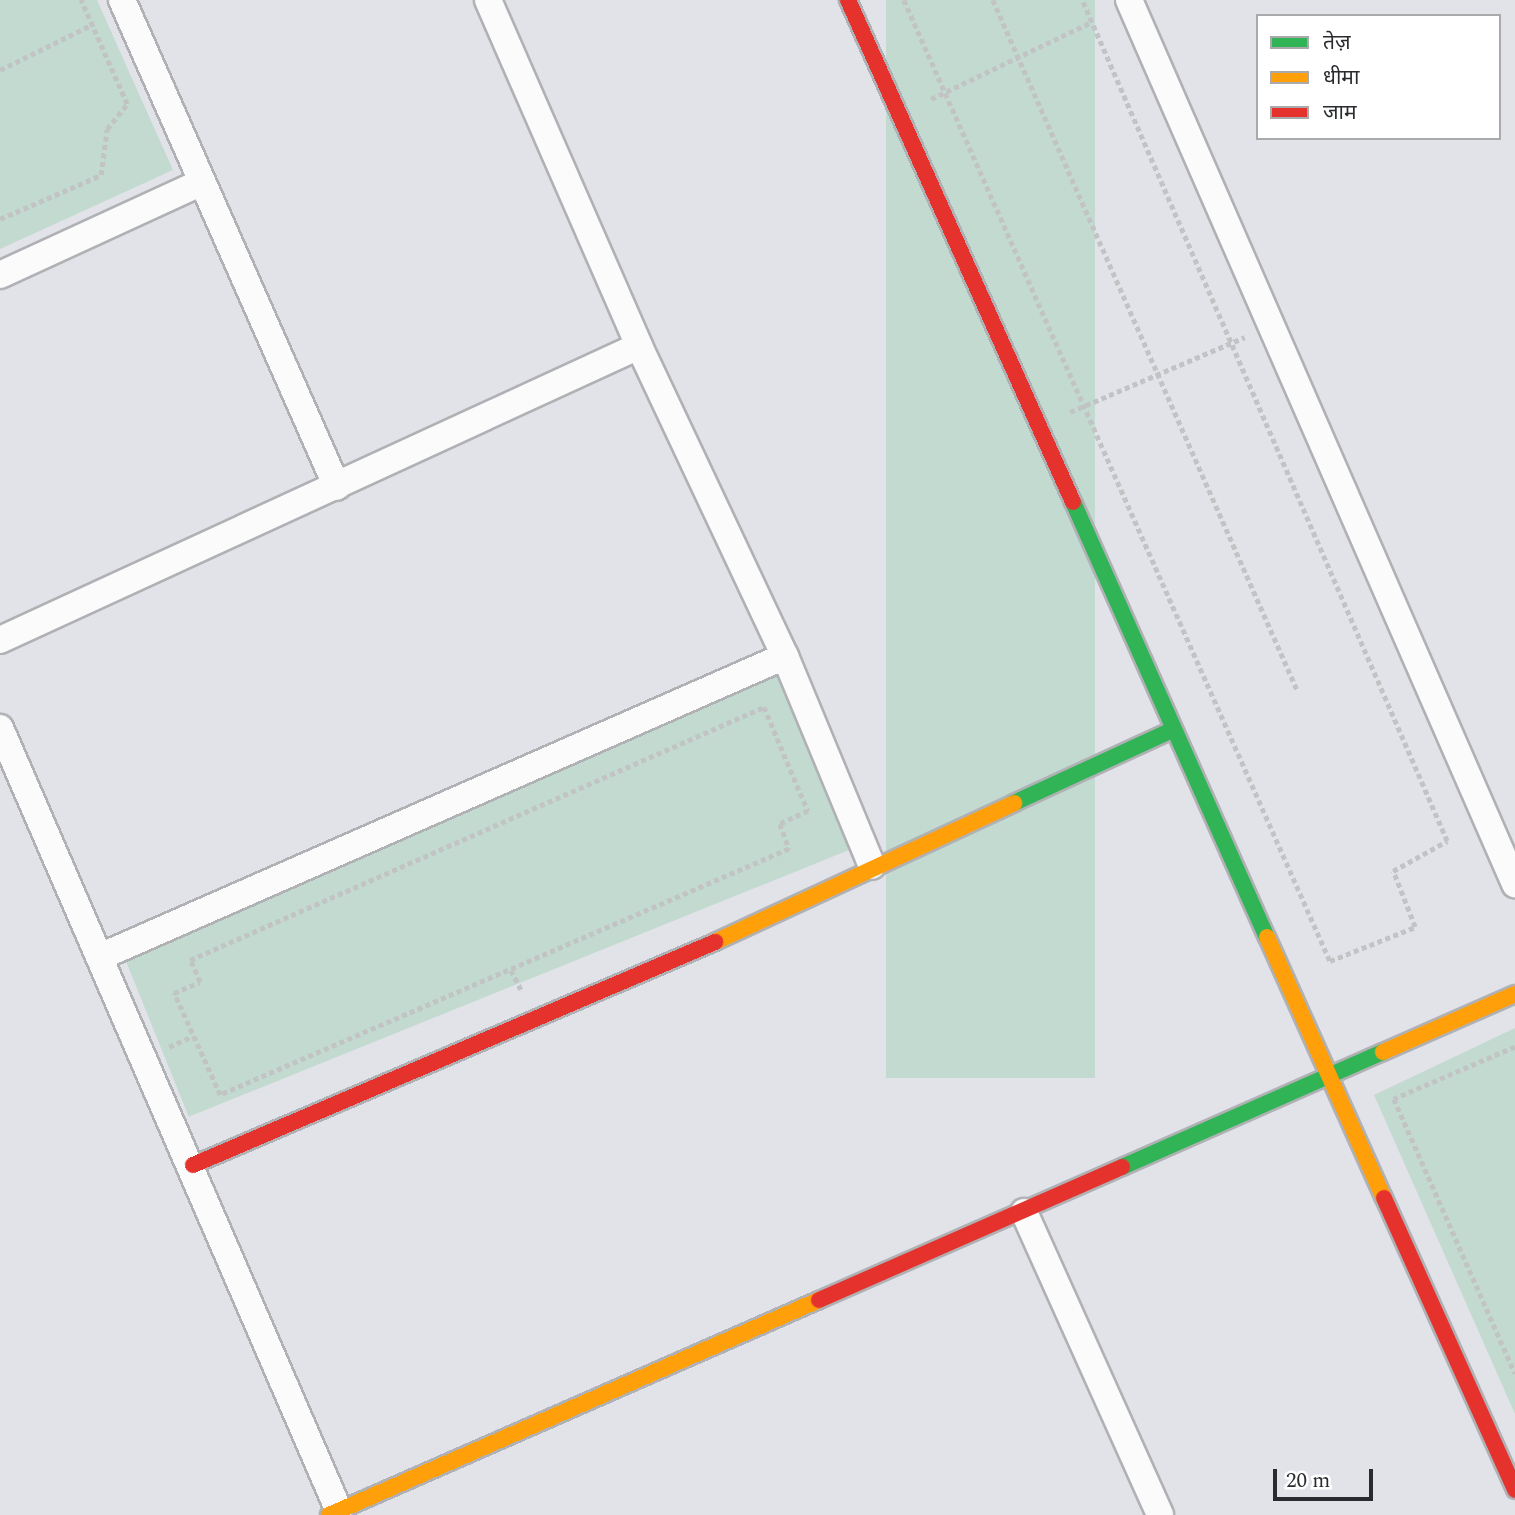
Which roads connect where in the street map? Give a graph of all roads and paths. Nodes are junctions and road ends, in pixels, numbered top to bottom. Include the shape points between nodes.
1 (81, 0) edge
2 (488, 0) edge
3 (848, 0) edge
4 (904, 0) edge
5 (993, 0) edge
6 (1082, 0) edge
7 (1129, 0) edge
8 (124, 4) edge
9 (1091, 22) junction
10 (92, 25) junction
11 (1018, 57) junction
12 (0, 70) edge
13 (945, 92) junction
14 (898, 114) junction
15 (200, 183) junction
16 (0, 219) edge
17 (0, 275) edge
18 (1271, 326) junction
19 (1231, 343) junction
20 (639, 346) junction
21 (1158, 374) junction
22 (1084, 406) junction
23 (1037, 426) junction
24 (337, 487) junction
25 (0, 639) edge
26 (785, 656) junction
27 (1298, 692) dead end
28 (0, 728) edge
29 (1172, 730) junction
30 (872, 866) junction
31 (1515, 884) edge
32 (102, 956) junction
33 (1515, 994) edge
34 (1515, 1046) edge
35 (1330, 1074) junction
36 (220, 1095) joint
37 (193, 1165) junction
38 (1024, 1212) junction
39 (1515, 1373) edge
40 (1515, 1490) edge
41 (334, 1513) edge
42 (1160, 1515) edge

1 - 10 path
2 - 20 street
3 - 14 street
4 - 13 path
5 - 11 path
6 - 9 path
7 - 18 street
8 - 10 path
8 - 15 street
9 - 11 path
9 - 19 path
10 - 12 path
10 - 16 path via 127,104 107,129 102,176
11 - 13 path
11 - 21 path
13 - 14 path
13 - 22 path
14 - 23 street
15 - 17 street
15 - 24 street
18 - 19 path
18 - 31 street
19 - 21 path
19 - 22 path via 1447,841 1393,871 1415,927 1330,961
20 - 24 street
20 - 26 street
21 - 22 path
21 - 27 path
22 - 23 path
23 - 29 street
24 - 25 street
26 - 30 street
26 - 32 street
28 - 32 street
29 - 30 street
29 - 35 street
30 - 37 street via 707,946
32 - 37 street
33 - 35 street
34 - 39 path via 1394,1099
35 - 38 street
35 - 40 street
36 - 36 path via 789,849 780,824 808,811 764,707 190,960 201,982 174,993
37 - 41 street
38 - 41 street
38 - 42 street

